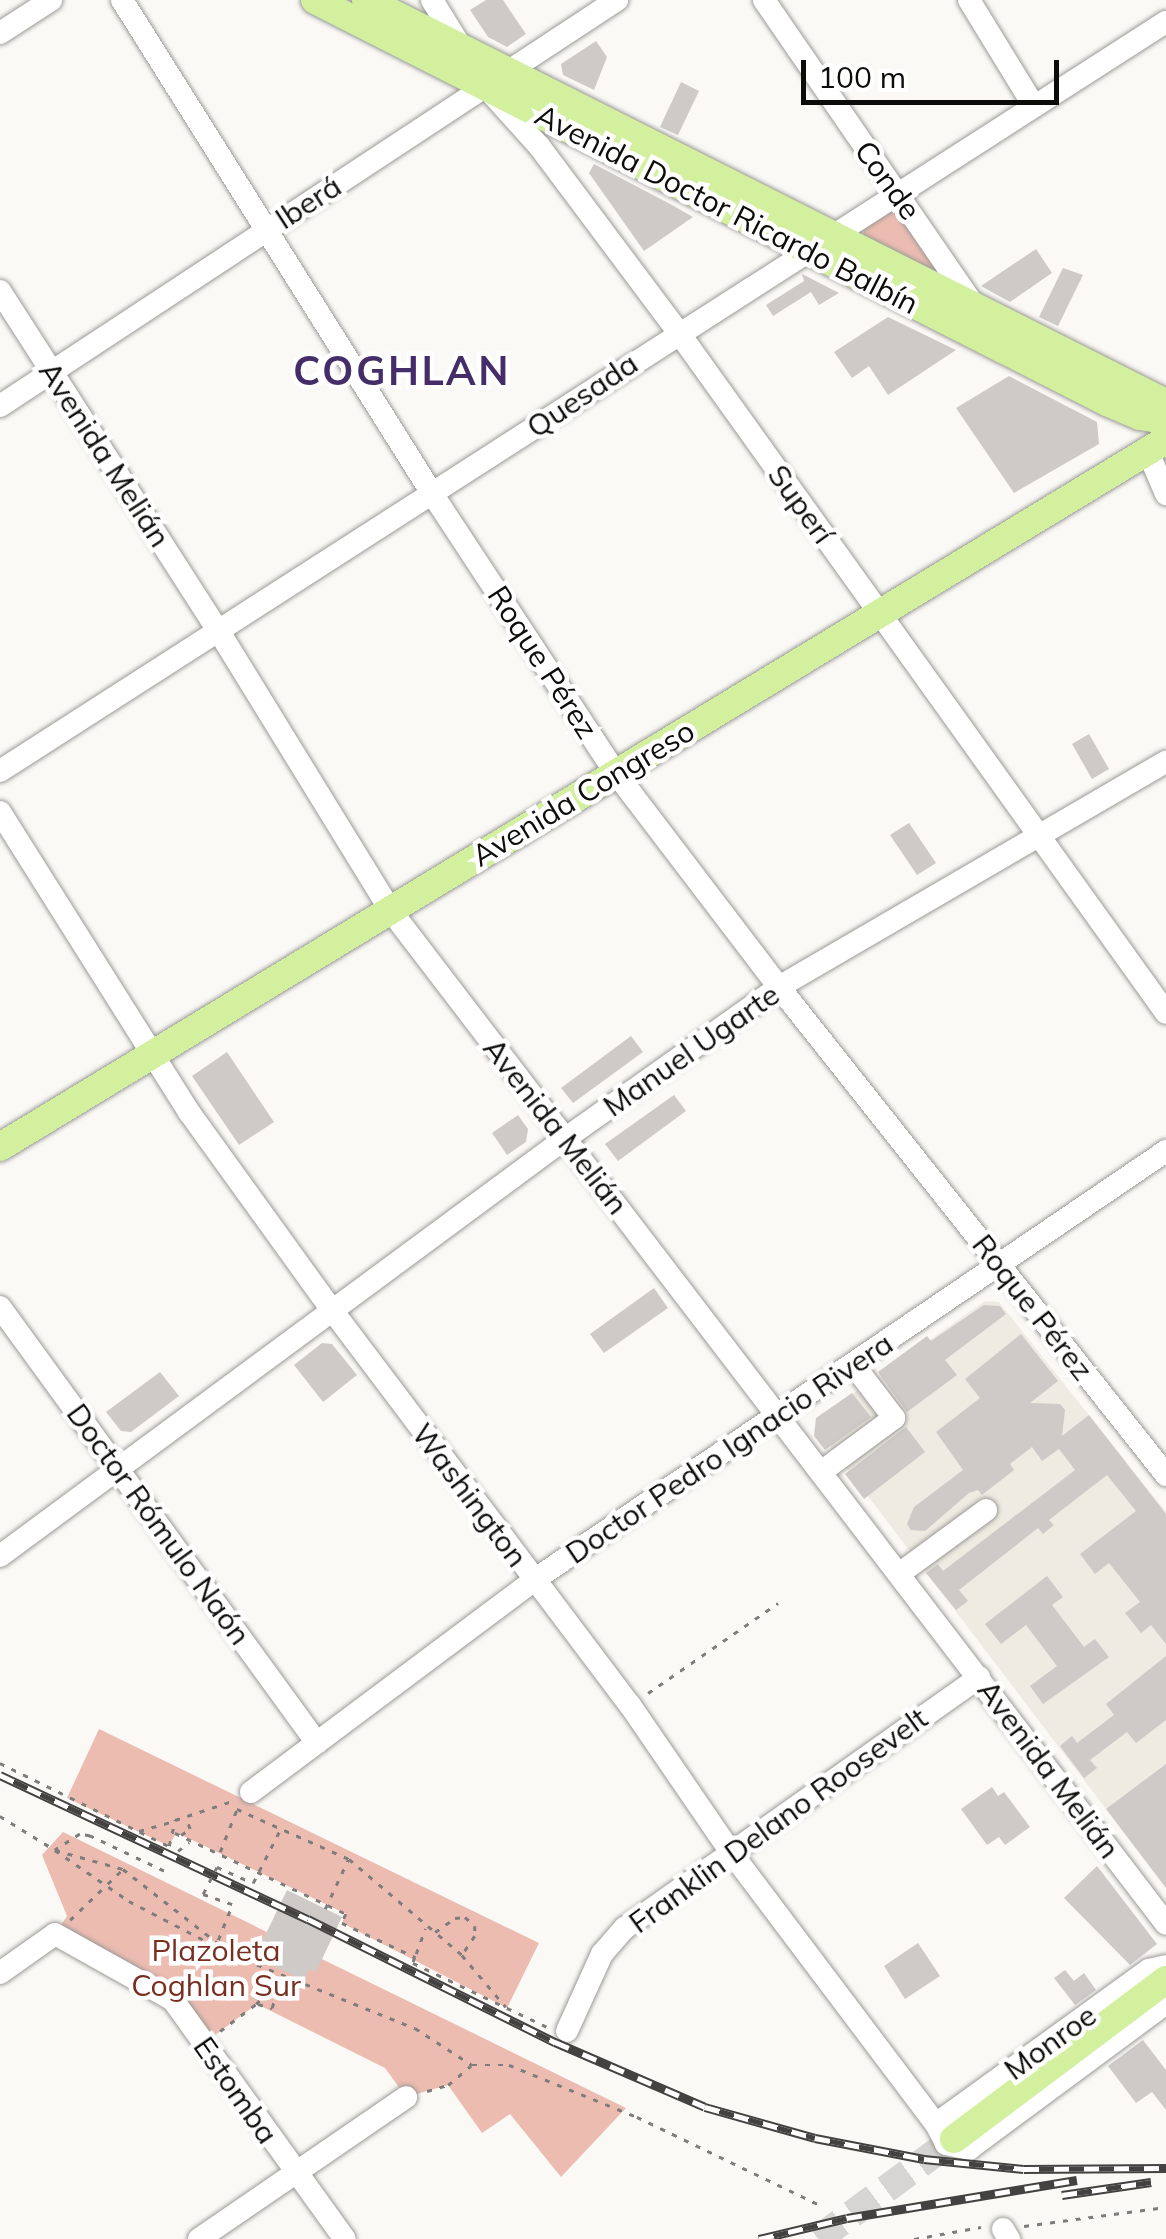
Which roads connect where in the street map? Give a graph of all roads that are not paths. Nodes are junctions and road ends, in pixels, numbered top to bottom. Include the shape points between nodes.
1 (51, 0) edge
2 (122, 0) edge
3 (315, 0) edge
4 (366, 0) edge
5 (432, 0) edge
6 (617, 0) edge
7 (764, 0) edge
8 (968, 0) edge
9 (1166, 22) edge
10 (0, 33) edge
11 (463, 51) junction
12 (495, 78) junction
13 (1034, 106) junction
14 (900, 193) junction
15 (265, 230) junction
16 (819, 243) junction
17 (0, 291) edge
18 (978, 310) junction
19 (679, 333) junction
20 (52, 372) junction
21 (1166, 403) edge
22 (0, 406) edge
23 (1153, 418) edge
24 (1157, 446) edge
25 (1166, 494) edge
26 (433, 495) junction
27 (880, 614) junction
28 (218, 630) junction
29 (1166, 762) edge
30 (0, 771) edge
31 (615, 772) junction
32 (0, 812) edge
33 (1038, 836) junction
34 (391, 911) junction
35 (779, 987) junction
36 (1166, 1013) edge
37 (151, 1056) junction
38 (566, 1138) junction
39 (0, 1148) edge
40 (1166, 1151) edge
41 (998, 1264) junction
42 (0, 1307) edge
43 (332, 1310) junction
44 (853, 1364) junction
45 (778, 1416) junction
46 (118, 1467) junction
47 (821, 1472) junction
48 (1166, 1475) edge
49 (986, 1510) dead end
50 (0, 1556) edge
51 (900, 1574) junction
52 (534, 1580) junction
53 (979, 1677) junction
54 (316, 1743) junction
55 (244, 1800) road end
56 (730, 1851) junction
57 (1166, 1924) edge
58 (1166, 1966) edge
59 (0, 1973) edge
60 (1166, 1980) edge
61 (1166, 2003) edge
62 (558, 2030) road end
63 (410, 2096) road end
64 (953, 2137) junction
65 (293, 2172) junction
66 (199, 2239) edge
67 (344, 2239) edge

1 - 10 street
2 - 15 street, Roque Pérez
3 - 12 main road, Avenida Doctor Ricardo Balbín
4 - 11 main road, Avenida Doctor Ricardo Balbín
5 - 11 street
6 - 12 street, Iberá
7 - 14 street, Conde
8 - 13 street
9 - 13 street, Quesada
11 - 12 main road, Avenida Doctor Ricardo Balbín
12 - 15 street, Iberá
12 - 16 main road, Avenida Doctor Ricardo Balbín
12 - 19 street, Superí
13 - 14 street, Quesada
14 - 16 street, Quesada
14 - 18 street, Conde
15 - 20 street, Iberá
15 - 26 street, Roque Pérez
16 - 18 main road, Avenida Doctor Ricardo Balbín
16 - 19 street, Quesada
16 - 23 main road, Avenida Doctor Ricardo Balbín
17 - 20 street, Avenida Melián
18 - 21 main road, Avenida Doctor Ricardo Balbín
19 - 26 street, Quesada
19 - 27 street, Superí
20 - 22 street, Iberá
20 - 28 street, Avenida Melián
23 - 24 main road, Avenida Doctor Ricardo Balbín
24 - 25 street
24 - 27 main road, Avenida Congreso
26 - 28 street, Quesada
26 - 31 street, Roque Pérez
27 - 31 main road, Avenida Congreso
27 - 33 street, Superí
28 - 30 street, Quesada
28 - 34 street, Avenida Melián
29 - 33 street, Manuel Ugarte
31 - 34 main road, Avenida Congreso
31 - 35 street, Roque Pérez
32 - 37 street, Washington
33 - 35 street, Manuel Ugarte
33 - 36 street, Superí
34 - 37 main road, Avenida Congreso
34 - 38 street, Avenida Melián
35 - 38 street, Manuel Ugarte
35 - 41 street, Roque Pérez
37 - 39 main road, Avenida Congreso
37 - 43 street, Washington
38 - 43 street, Manuel Ugarte
38 - 45 street, Avenida Melián
40 - 41 street, Doctor Pedro Ignacio Rivera
41 - 44 street, Doctor Pedro Ignacio Rivera
41 - 48 street, Roque Pérez
42 - 46 street, Doctor Rómulo Naón
43 - 46 street, Manuel Ugarte
43 - 52 street, Washington
44 - 45 street, Doctor Pedro Ignacio Rivera
44 - 47 street via 894,1418
45 - 47 street, Avenida Melián
45 - 52 street, Doctor Pedro Ignacio Rivera
46 - 50 street, Manuel Ugarte
46 - 54 street, Doctor Rómulo Naón
47 - 51 street, Avenida Melián
49 - 51 street
51 - 53 street, Avenida Melián
52 - 54 street, Doctor Pedro Ignacio Rivera
52 - 56 street, Washington
53 - 56 street, Franklin Delano Roosevelt
53 - 57 street, Avenida Melián
54 - 55 street, Doctor Pedro Ignacio Rivera
56 - 62 street, Franklin Delano Roosevelt via 611,1942
56 - 64 street, Washington
58 - 64 street, Monroe via 1150,1970
59 - 65 street, Estomba via 56,1934 173,2000
60 - 64 main road, Monroe
61 - 64 street, Monroe
63 - 65 street
65 - 66 street
65 - 67 street, Estomba

